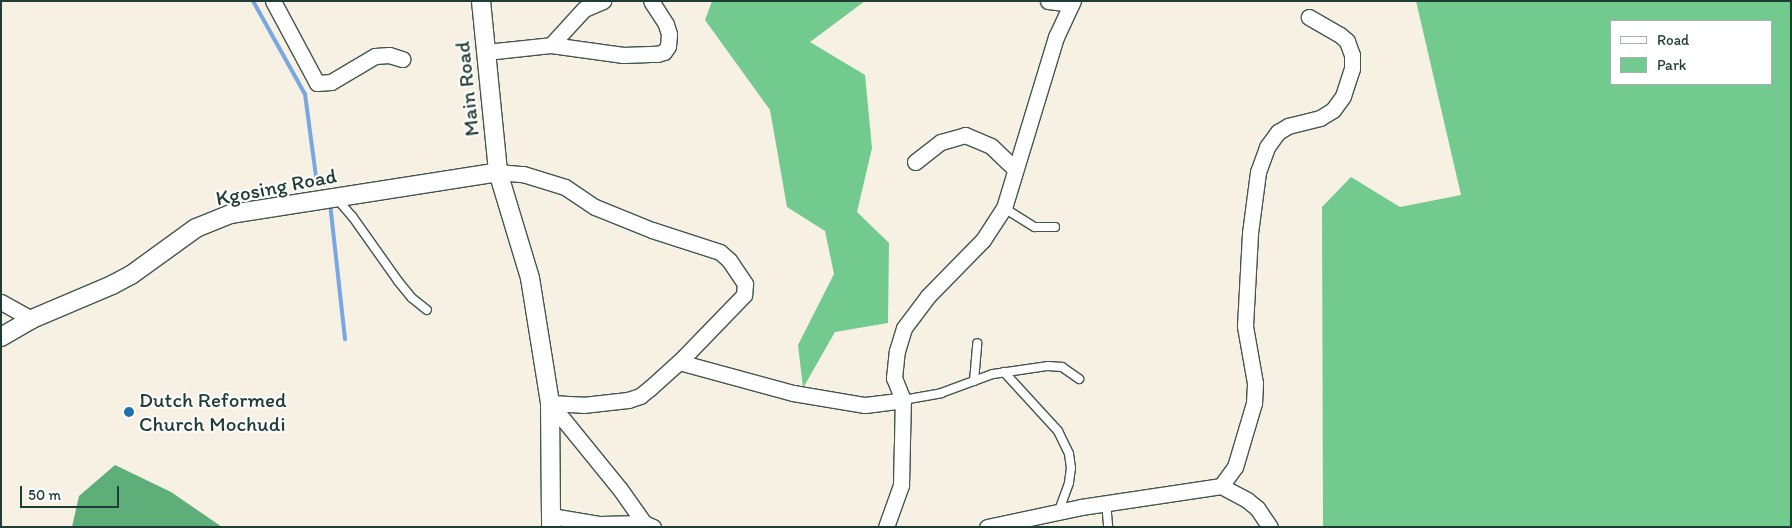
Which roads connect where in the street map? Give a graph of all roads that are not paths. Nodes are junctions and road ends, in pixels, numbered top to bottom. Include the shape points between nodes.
1 (273, 1) edge
2 (481, 1) edge
3 (651, 1) edge
4 (1048, 1) edge
5 (596, 2) edge
6 (1072, 3) edge
7 (1309, 16) dead end
8 (551, 45) junction
9 (486, 52) junction
10 (402, 59) dead end
11 (915, 162) dead end
12 (1016, 169) junction
13 (498, 172) junction
14 (335, 198) junction
15 (1004, 208) junction
16 (1054, 227) dead end
17 (1, 302) edge
18 (427, 310) dead end
19 (32, 318) junction
20 (1, 337) edge
21 (977, 342) dead end
22 (679, 362) junction
23 (1004, 372) junction
24 (1079, 379) dead end
25 (974, 381) junction
26 (903, 400) junction
27 (550, 403) junction
28 (1221, 486) junction
29 (1106, 502) junction
30 (1059, 510) junction
31 (551, 521) edge
32 (649, 525) edge
33 (886, 527) edge
34 (987, 527) edge
35 (1108, 527) edge
36 (1270, 527) edge

1 - 10 street via 317,83 331,82 375,56 389,55
2 - 9 street, Main Road
3 - 8 street via 669,34 664,52 622,55
4 - 6 street
5 - 8 street via 576,16
6 - 12 street via 1056,37
7 - 28 street via 1347,41 1352,69 1343,96 1333,110 1320,118 1288,126 1278,132 1267,147 1258,172 1250,233 1245,326 1256,383 1254,403 1235,467
8 - 9 street
9 - 13 street, Main Road
11 - 12 street via 941,142 966,135 991,146
12 - 15 street
13 - 14 street, Kgosing Road
13 - 22 street via 524,174 565,187 595,207 720,252 729,260 745,284 744,295
13 - 27 street, Main Road via 530,278
14 - 18 lane via 352,216 398,281
14 - 19 street, Kgosing Road via 231,214 212,221 196,228 119,282
15 - 16 lane via 1035,226
15 - 26 street via 984,240 928,296 904,328 894,378
17 - 19 street
19 - 20 street, Kgosing Road
21 - 25 lane
22 - 26 street via 794,393 865,405
22 - 27 street via 645,392 628,400 583,405
23 - 24 lane via 1062,367
23 - 25 lane
23 - 30 lane via 1058,431 1069,454 1069,483
25 - 26 lane via 941,393
26 - 33 street via 901,485
27 - 31 street, Main Road
27 - 32 street
28 - 29 street
28 - 36 street via 1257,508
29 - 30 street
29 - 35 lane
30 - 34 street
31 - 32 street

